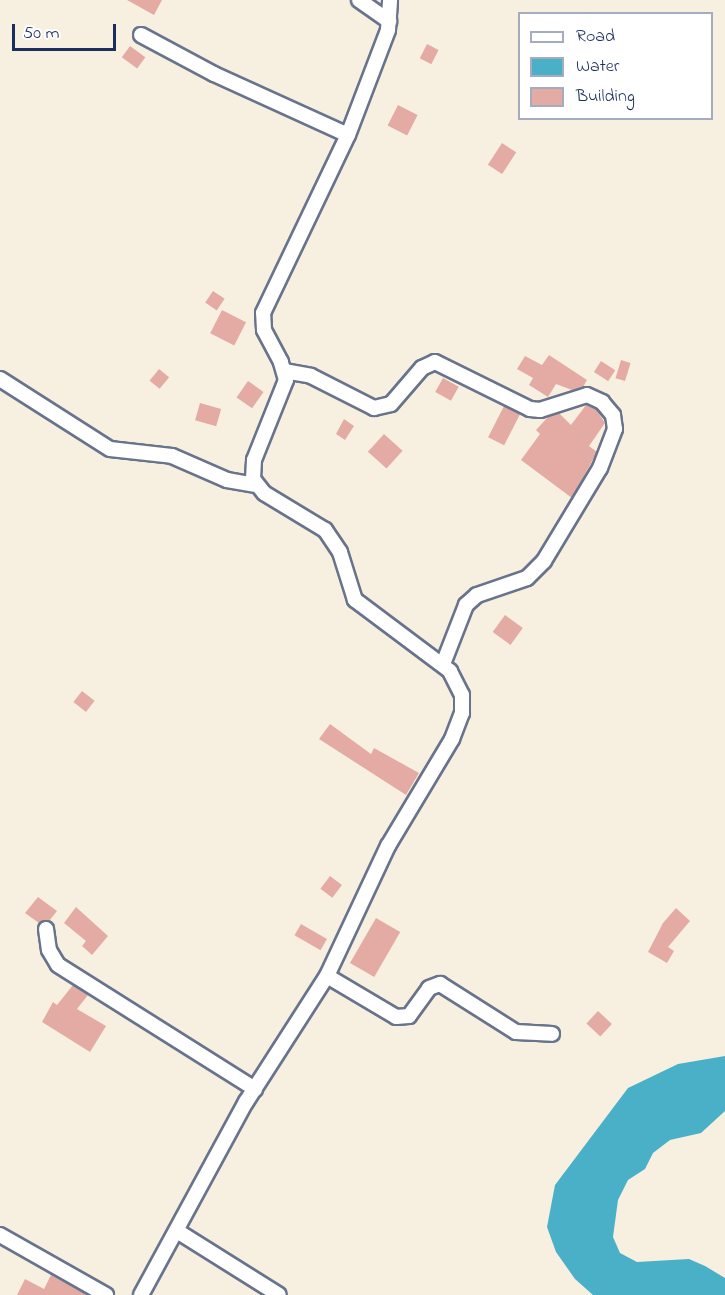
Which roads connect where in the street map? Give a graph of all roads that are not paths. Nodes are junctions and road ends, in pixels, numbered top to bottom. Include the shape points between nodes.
1 (358, 0) edge
2 (390, 0) edge
3 (389, 21) junction
4 (141, 35) dead end
5 (348, 135) junction
6 (284, 371) junction
7 (0, 379) edge
8 (255, 485) junction
9 (443, 664) junction
10 (46, 929) dead end
11 (327, 976) junction
12 (552, 1034) dead end
13 (255, 1089) junction
14 (177, 1231) junction
15 (0, 1235) edge
16 (106, 1295) edge
17 (141, 1295) edge
18 (279, 1295) edge

1 - 3 street
2 - 3 street
3 - 5 street
4 - 5 street via 214,74
5 - 6 street via 263,313 264,330
6 - 8 street via 284,389 254,460
6 - 9 street via 310,376 374,408 391,404 422,368 435,362 530,409 540,410 587,395 602,402 613,415 615,429 600,468 544,561 527,578 477,595 466,605
7 - 8 street via 110,449 172,456 227,480
8 - 9 street via 325,530 340,552 355,600
9 - 11 street via 457,681 462,695 458,728 396,832
10 - 13 street via 49,950 58,964
11 - 12 street via 396,1017 409,1016 429,988 440,984 516,1032
11 - 13 street
13 - 14 street
14 - 17 street
14 - 18 street
15 - 16 street

